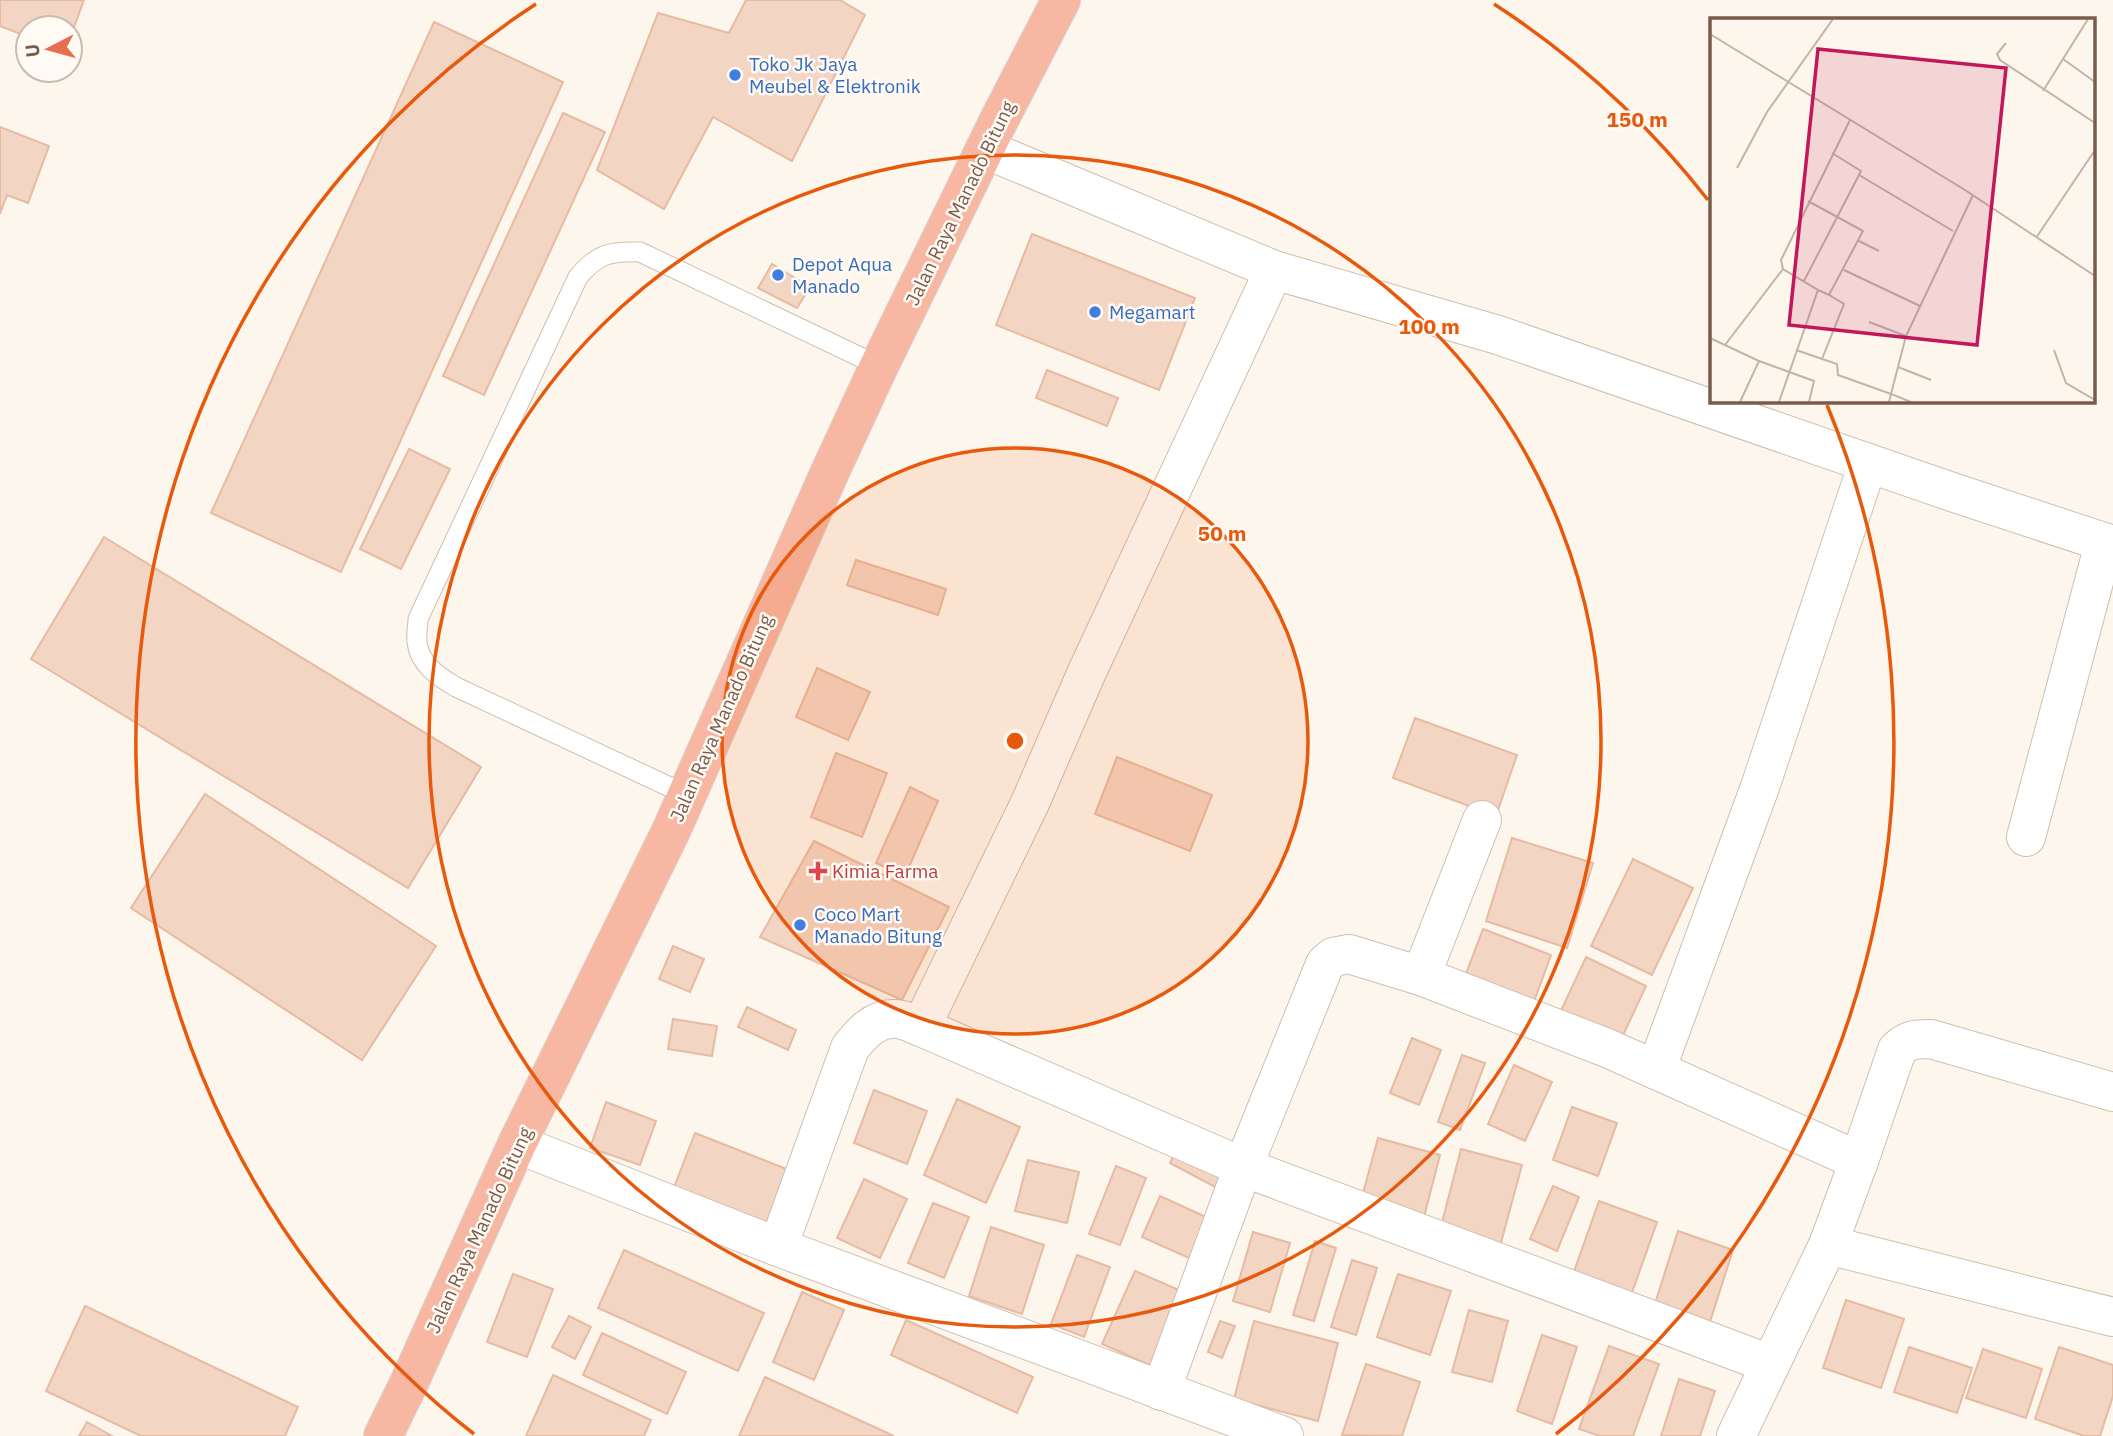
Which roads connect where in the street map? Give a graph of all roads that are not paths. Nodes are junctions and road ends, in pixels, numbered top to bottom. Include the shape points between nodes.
1 (1061, 0) edge
2 (985, 149) junction
3 (1274, 270) junction
4 (879, 366) junction
5 (1868, 463) junction
6 (2108, 545) edge
7 (687, 795) junction
8 (1482, 820) dead end
9 (2026, 837) dead end
10 (1420, 976) junction
11 (921, 1027) junction
12 (1656, 1070) junction
13 (2113, 1092) edge
14 (517, 1144) junction
15 (1859, 1161) junction
16 (1243, 1167) junction
17 (1828, 1245) junction
18 (778, 1247) junction
19 (2113, 1317) edge
20 (1770, 1364) junction
21 (1161, 1391) junction
22 (383, 1436) edge
23 (1284, 1436) edge
24 (1736, 1436) edge

1 - 2 highway, Jalan Raya Manado Bitung
2 - 3 street
2 - 4 highway, Jalan Raya Manado Bitung
3 - 5 street via 1498,335
3 - 11 street via 1031,803
4 - 7 highway, Jalan Raya Manado Bitung
4 - 7 lane via 640,252 620,251 591,261 578,277 418,619 416,643 433,673
5 - 6 street
5 - 12 street via 1760,787
6 - 9 street
7 - 14 highway, Jalan Raya Manado Bitung
8 - 10 street
10 - 12 street
10 - 16 street via 1349,954 1325,964
11 - 16 street
11 - 18 street via 894,1018 874,1024 850,1048
12 - 15 street
13 - 15 street via 1931,1039 1914,1039 1897,1050
14 - 18 street
14 - 22 highway, Jalan Raya Manado Bitung
15 - 17 street
16 - 20 street
16 - 21 street
17 - 19 street
17 - 20 street
18 - 21 street
20 - 24 street
21 - 23 street

